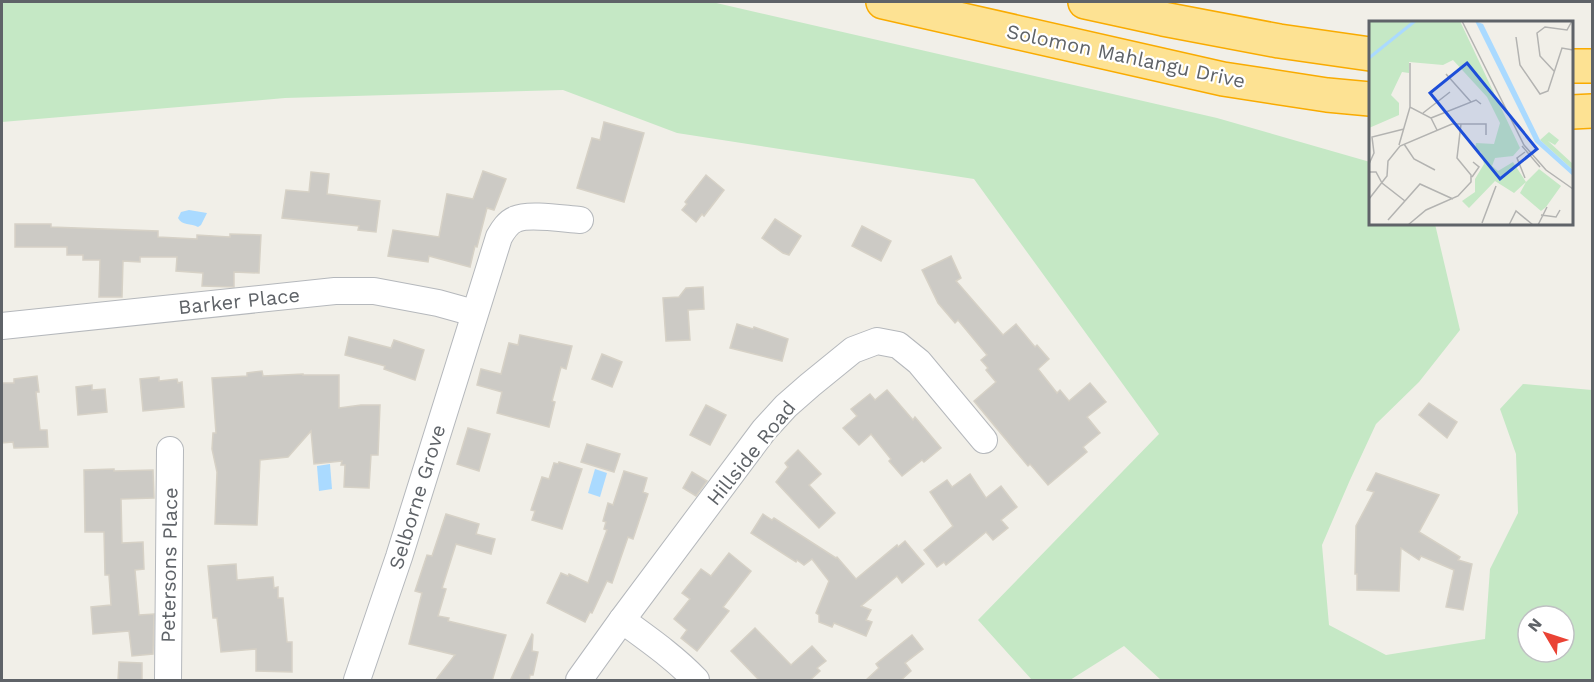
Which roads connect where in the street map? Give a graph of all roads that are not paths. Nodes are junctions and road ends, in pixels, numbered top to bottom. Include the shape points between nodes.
1 (883, 2) edge
2 (1085, 2) edge
3 (1369, 54) edge
4 (1573, 66) edge
5 (1593, 66) edge
6 (1369, 99) edge
7 (1593, 111) edge
8 (1573, 112) edge
9 (580, 220) dead end
10 (474, 313) junction
11 (2, 326) edge
12 (984, 440) dead end
13 (170, 450) dead end
14 (622, 620) junction
15 (168, 681) edge
16 (357, 681) edge
17 (579, 681) edge
18 (696, 681) edge

1 - 6 highway, Solomon Mahlangu Drive via 1223,79
2 - 3 highway via 1267,39
4 - 5 highway
7 - 8 highway
9 - 10 street, Selborne Grove via 531,216 516,219 505,227
10 - 11 street, Barker Place via 374,291 334,291
10 - 16 street, Selborne Grove
12 - 14 street, Hillside Road via 919,362 898,345 877,341 853,350 786,406 764,430
13 - 15 street, Petersons Place
14 - 17 street, Hillside Road
14 - 18 street via 673,658

